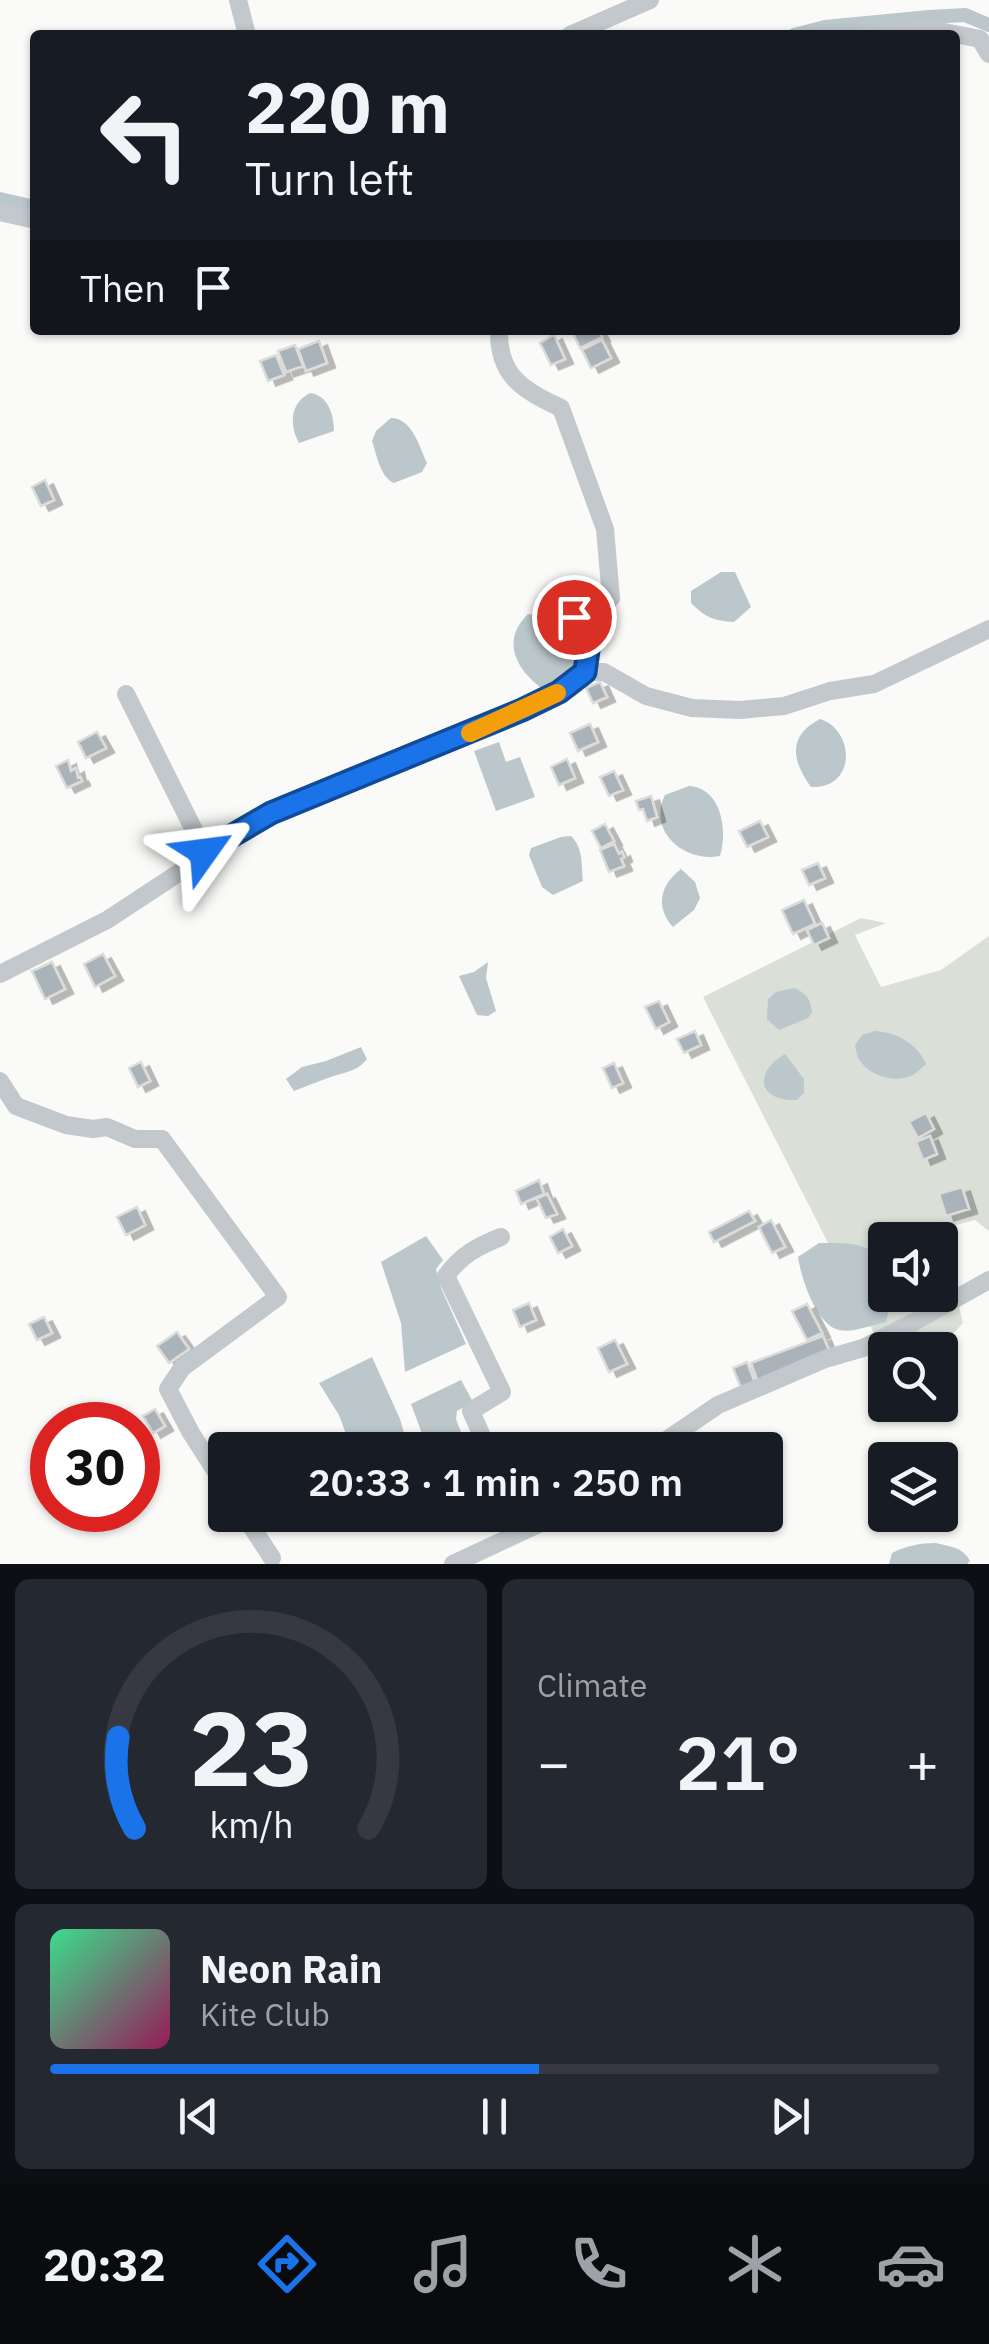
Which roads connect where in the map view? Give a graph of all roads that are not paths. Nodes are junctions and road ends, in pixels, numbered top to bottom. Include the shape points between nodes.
1 (238, 0) edge
2 (650, 0) edge
3 (246, 30) edge
4 (581, 30) edge
5 (960, 36) edge
6 (989, 54) edge
7 (0, 212) edge
8 (30, 219) edge
9 (499, 335) edge
10 (989, 629) edge
11 (585, 672) junction
12 (126, 694) dead end
13 (204, 852) junction
14 (0, 974) edge
15 (0, 1081) edge
16 (501, 1237) dead end
17 (989, 1280) edge
18 (480, 1432) edge
19 (678, 1432) edge
20 (208, 1460) edge
21 (253, 1532) edge
22 (505, 1532) edge
23 (270, 1562) edge
24 (453, 1564) edge

1 - 3 street
2 - 4 street
5 - 6 street via 980,40
7 - 8 street
9 - 11 street via 506,370 527,392 560,408 606,530 611,598 574,617 588,650
10 - 11 street via 874,684 784,706 692,708 646,696 604,672
11 - 13 street via 522,710 271,813
12 - 13 street
13 - 14 street via 107,920
15 - 20 street via 16,1106 66,1125 162,1139 278,1297 182,1368 168,1389
16 - 18 street via 458,1259 446,1276 502,1392 471,1411
17 - 19 street via 863,1348 718,1405
21 - 23 street
22 - 24 street

